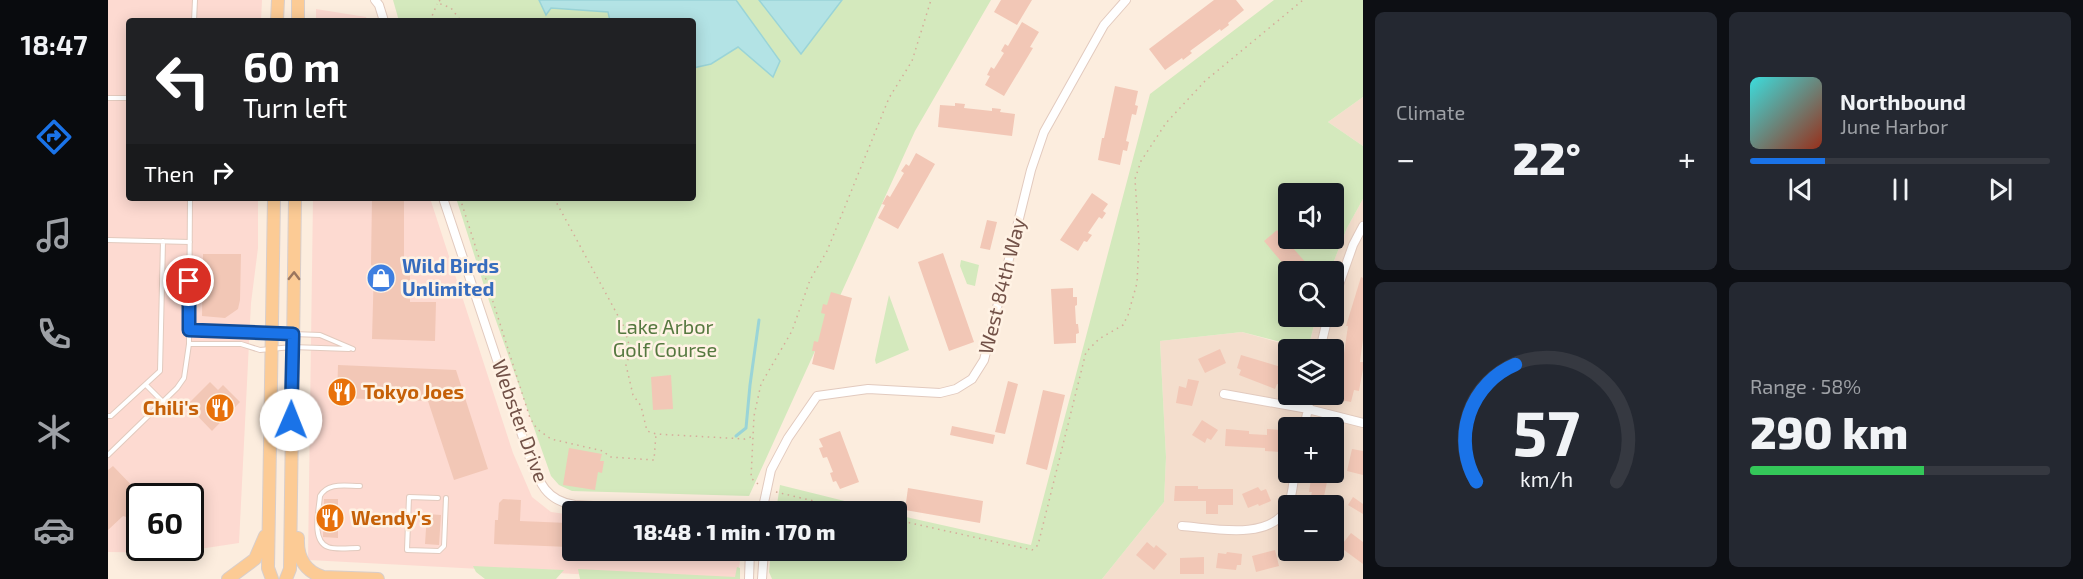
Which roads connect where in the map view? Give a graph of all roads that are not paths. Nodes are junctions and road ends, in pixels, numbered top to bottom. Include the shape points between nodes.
1 (195, 0) edge
2 (278, 0) edge
3 (298, 0) edge
4 (375, 0) edge
5 (1126, 0) edge
6 (194, 18) edge
7 (277, 18) edge
8 (298, 18) edge
9 (383, 18) edge
10 (108, 98) edge
11 (126, 99) edge
12 (190, 201) edge
13 (274, 201) edge
14 (295, 201) edge
15 (444, 201) edge
16 (1363, 226) edge
17 (108, 240) edge
18 (163, 241) junction
19 (190, 242) junction
20 (1344, 270) edge
21 (189, 330) junction
22 (272, 333) junction
23 (293, 334) junction
24 (189, 344) junction
25 (292, 347) junction
26 (272, 348) junction
27 (146, 385) junction
28 (1224, 394) dead end
29 (162, 402) junction
30 (1309, 405) edge
31 (1308, 409) junction
32 (108, 416) edge
33 (1306, 417) edge
34 (1363, 423) edge
35 (108, 455) edge
36 (1293, 483) edge
37 (360, 486) dead end
38 (438, 498) dead end
39 (446, 498) dead end
40 (764, 501) edge
41 (562, 502) edge
42 (290, 513) junction
43 (268, 524) junction
44 (1182, 526) dead end
45 (358, 548) dead end
46 (750, 561) edge
47 (763, 561) edge
48 (228, 579) edge
49 (272, 579) edge
50 (285, 579) edge
51 (378, 579) edge
52 (749, 579) edge
53 (762, 579) edge

1 - 6 lane
2 - 7 main road
3 - 8 main road
4 - 9 street
5 - 40 street, West 84th Way via 1104,25 1044,132 984,360 972,379 940,393 868,389 817,396 771,470
10 - 11 lane
12 - 19 lane
13 - 22 main road
23 -> 14 main road
15 - 41 street, Webster Drive via 538,481
16 - 20 street
17 - 18 lane
18 - 19 lane
18 - 27 lane via 160,371
19 - 21 lane
21 - 22 lane
21 - 24 lane
22 - 23 lane
22 - 26 main road
23 - 25 main road
23 - 25 lane via 320,335 353,349
24 - 26 lane
24 - 29 lane via 184,378
25 - 26 lane
25 - 42 main road
26 - 43 main road
27 - 29 lane
27 - 32 lane
28 - 31 street
29 - 35 lane
30 - 31 street
31 - 33 street
31 - 34 street
36 - 44 street via 1288,507 1266,525 1252,530
37 - 45 lane via 325,488 320,496 318,526 318,536 326,546
38 - 39 lane via 409,497 407,550 439,551 444,546
42 - 50 main road via 290,569
42 - 51 main road via 298,528 297,551 302,563 316,575
43 - 48 main road via 255,559
43 - 49 main road via 267,568
46 - 52 street
47 - 53 street

